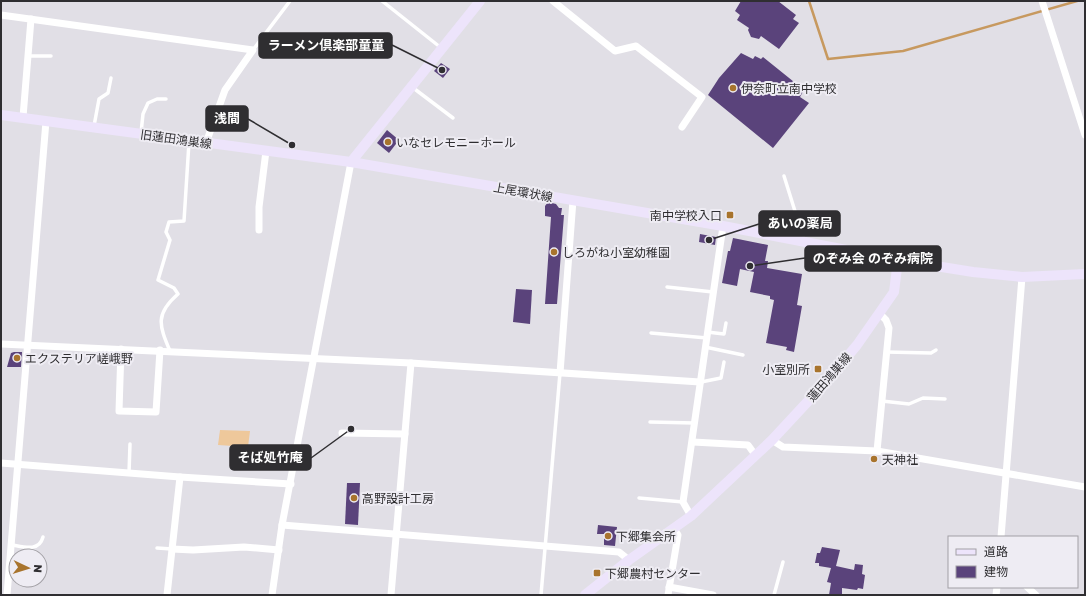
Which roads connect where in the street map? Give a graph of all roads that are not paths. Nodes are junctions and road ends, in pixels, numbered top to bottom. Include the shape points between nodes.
1 (290, 1) edge
2 (382, 1) edge
3 (480, 1) edge
4 (553, 1) edge
5 (1042, 2) edge
6 (1, 15) edge
7 (31, 19) junction
8 (442, 48) junction
9 (253, 50) junction
10 (28, 56) junction
11 (51, 56) dead end
12 (111, 78) dead end
13 (411, 87) junction
14 (166, 99) dead end
15 (1, 115) edge
16 (23, 116) junction
17 (454, 118) dead end
18 (46, 121) junction
19 (93, 127) junction
20 (682, 127) dead end
21 (141, 134) junction
22 (1085, 135) edge
23 (189, 140) junction
24 (206, 143) junction
25 (266, 151) junction
26 (351, 162) junction
27 (784, 176) dead end
28 (574, 200) junction
29 (723, 226) junction
30 (259, 230) dead end
31 (804, 242) junction
32 (898, 260) junction
33 (1085, 274) edge
34 (1022, 277) junction
35 (666, 287) dead end
36 (713, 292) junction
37 (879, 313) junction
38 (726, 323) dead end
39 (651, 333) dead end
40 (707, 335) junction
41 (1, 344) edge
42 (28, 345) junction
43 (705, 347) junction
44 (121, 349) junction
45 (160, 350) junction
46 (936, 350) dead end
47 (170, 351) junction
48 (886, 352) junction
49 (743, 355) dead end
50 (314, 358) junction
51 (724, 362) dead end
52 (411, 363) junction
53 (560, 373) junction
54 (700, 382) junction
55 (945, 399) dead end
56 (882, 401) junction
57 (650, 422) dead end
58 (696, 423) junction
59 (342, 433) dead end
60 (405, 434) junction
61 (772, 440) junction
62 (693, 442) junction
63 (130, 444) dead end
64 (877, 451) junction
65 (756, 456) junction
66 (1, 463) edge
67 (19, 465) junction
68 (129, 473) junction
69 (1007, 474) junction
70 (180, 477) junction
71 (291, 484) junction
72 (1085, 487) edge
73 (639, 498) dead end
74 (683, 502) junction
75 (691, 516) junction
76 (282, 525) junction
77 (674, 529) junction
78 (397, 534) junction
79 (1001, 536) edge
80 (43, 537) dead end
81 (12, 545) junction
82 (546, 547) junction
83 (157, 548) dead end
84 (172, 549) junction
85 (279, 550) junction
86 (629, 560) junction
87 (783, 562) dead end
88 (1027, 588) edge
89 (668, 591) edge
90 (7, 595) edge
91 (167, 595) edge
92 (272, 595) edge
93 (391, 595) edge
94 (541, 595) edge
95 (585, 595) edge
96 (713, 595) edge
97 (774, 595) edge
98 (1036, 595) edge

1 - 9 lane
2 - 8 lane
3 - 8 main road
4 - 20 street via 616,51 636,46 702,97
5 - 22 street
6 - 7 street
7 - 9 street
7 - 10 street
8 - 13 main road
9 - 24 street via 225,90
10 - 11 lane
10 - 16 street
12 - 19 lane via 108,93 99,99
13 - 17 lane
13 - 26 main road
14 - 21 lane via 148,103 143,114
15 - 16 main road, 旧蓮田鴻巣線
16 - 18 main road, 旧蓮田鴻巣線
18 - 19 main road, 旧蓮田鴻巣線
18 - 42 street
19 - 21 main road, 旧蓮田鴻巣線
21 - 23 main road, 旧蓮田鴻巣線
23 - 24 main road, 旧蓮田鴻巣線
23 - 47 lane via 184,221 169,222 166,232 170,240 158,280 174,288 178,294 160,316 163,334
24 - 25 main road, 旧蓮田鴻巣線
25 - 26 main road, 旧蓮田鴻巣線
25 - 30 street via 259,207
26 - 28 main road, 上尾環状線
26 - 50 street
27 - 31 lane
28 - 29 main road, 上尾環状線
28 - 53 street
29 - 31 main road, 上尾環状線
29 - 36 street
31 - 32 main road, 上尾環状線
32 - 34 main road
32 - 37 main road, 蓮田鴻巣線 via 894,292
33 - 34 main road
34 - 69 street
35 - 36 lane
36 - 40 street
37 - 48 street via 889,328
37 - 61 main road, 蓮田鴻巣線 via 826,383
38 - 40 lane via 724,334
39 - 40 lane
40 - 43 street
41 - 42 street
42 - 44 street
42 - 67 street
43 - 49 lane
43 - 54 street
44 - 45 street
44 - 45 street via 119,411 156,412
45 - 47 street
46 - 48 lane via 931,354
47 - 50 street
48 - 56 street
50 - 52 street
50 - 71 street
51 - 54 lane via 721,378
52 - 53 street
52 - 60 street
53 - 54 street
53 - 82 lane
54 - 58 street
55 - 56 lane via 923,398 909,404
56 - 64 street
57 - 58 lane
58 - 62 street
59 - 60 street
60 - 78 street
61 - 64 street via 783,447
61 - 65 main road, 蓮田鴻巣線
62 - 65 street via 748,445
62 - 74 street
63 - 68 lane
64 - 69 street
65 - 75 main road, 蓮田鴻巣線
66 - 67 street
67 - 68 street
67 - 81 street
68 - 70 street
69 - 72 street
69 - 79 street
70 - 71 street
70 - 84 street
71 - 76 street
73 - 74 lane
74 - 75 street
75 - 77 main road, 蓮田鴻巣線
76 - 78 street
76 - 85 street
77 - 86 main road, 蓮田鴻巣線
77 - 89 street via 678,535
78 - 82 street
78 - 93 street
80 - 81 lane via 37,546 31,548
81 - 90 street
82 - 86 street via 619,552
82 - 94 lane
83 - 84 lane
84 - 85 street via 244,547
84 - 91 street
85 - 92 street
86 - 95 main road, 蓮田鴻巣線
87 - 97 lane
88 - 98 street
89 - 96 street

